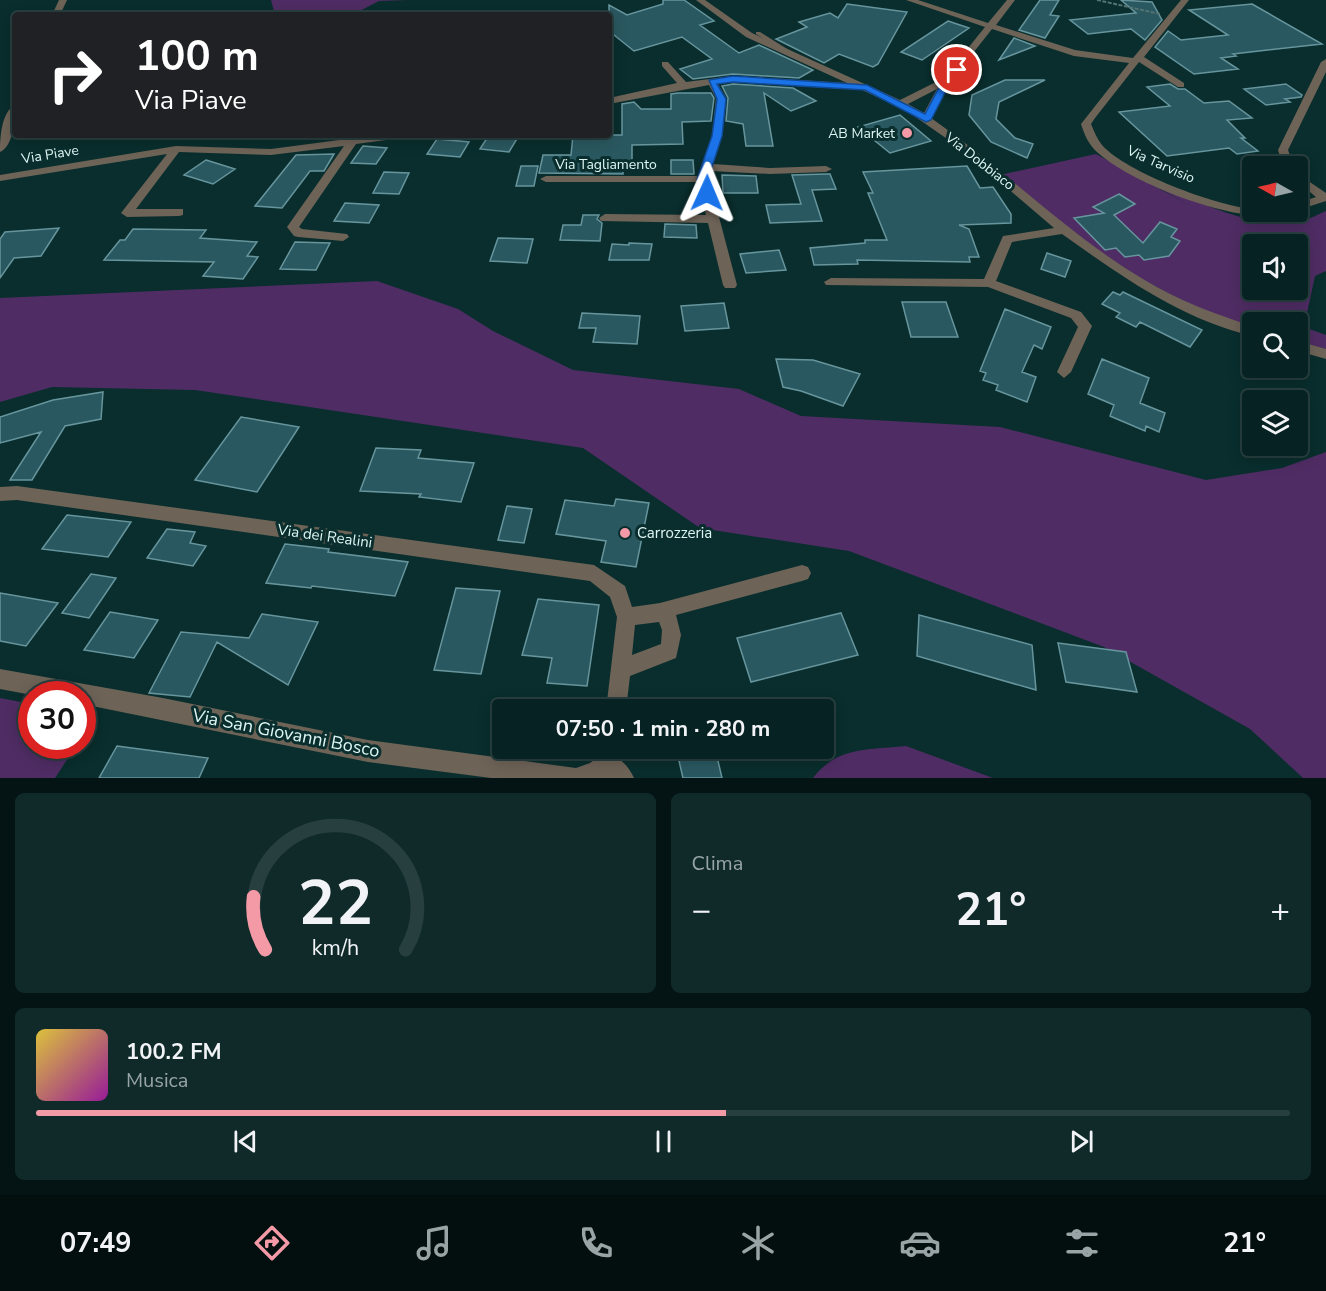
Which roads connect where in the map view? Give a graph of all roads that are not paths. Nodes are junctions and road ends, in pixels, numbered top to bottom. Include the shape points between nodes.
1 (700, 0) edge
2 (910, 0) edge
3 (1011, 0) edge
4 (1185, 0) edge
5 (991, 27) junction
6 (758, 33) dead end
7 (794, 55) junction
8 (1137, 57) junction
9 (1326, 62) edge
10 (664, 64) dead end
11 (947, 80) junction
12 (712, 82) junction
13 (684, 85) junction
14 (1181, 85) dead end
15 (867, 87) junction
16 (612, 100) edge
17 (901, 104) junction
18 (12, 116) edge
19 (926, 120) junction
20 (377, 138) edge
21 (353, 141) junction
22 (176, 148) junction
23 (0, 149) edge
24 (1285, 156) edge
25 (707, 167) junction
26 (826, 169) dead end
27 (0, 178) edge
28 (546, 179) dead end
29 (703, 179) junction
30 (1308, 184) edge
31 (1325, 197) edge
32 (1308, 203) edge
33 (179, 212) dead end
34 (1242, 212) edge
35 (605, 218) dead end
36 (715, 219) junction
37 (1064, 230) junction
38 (343, 237) dead end
39 (831, 282) dead end
40 (989, 283) junction
41 (730, 285) dead end
42 (1242, 328) edge
43 (1308, 349) edge
44 (1326, 354) edge
45 (1064, 372) dead end
46 (0, 494) edge
47 (802, 573) dead end
48 (663, 612) junction
49 (626, 617) junction
50 (622, 669) junction
51 (0, 680) edge
52 (618, 699) edge
53 (604, 759) edge
54 (610, 759) edge
55 (573, 778) edge
56 (578, 778) edge
57 (622, 778) edge

1 - 7 street, Via Dobbiaco via 749,35
2 - 5 street
3 - 5 street
4 - 8 street, Via Tarvisio
5 - 8 street via 1091,56
5 - 11 street
6 - 7 lane
7 - 15 street, Via Dobbiaco
8 - 14 street
8 - 34 street, Via Tarvisio via 1086,124 1100,150 1122,166
9 - 24 street
10 - 13 street
11 - 17 street
11 - 19 street
12 - 13 street
12 - 15 street via 733,79
12 - 25 street via 721,99 717,136
13 - 16 street
15 - 17 street, Via Dobbiaco
17 - 19 street, Via Dobbiaco
18 - 23 street
19 - 37 street, Via Dobbiaco via 967,148
20 - 21 street, Via Piave
21 - 22 street, Via Piave via 272,152
21 - 38 street via 293,227 298,233
22 - 27 street, Via Piave
22 - 33 street via 127,213
25 - 26 street
25 - 29 street
28 - 29 street, Via Tagliamento
29 - 36 street
30 - 31 street
31 - 32 street
35 - 36 street
36 - 41 street
37 - 40 street via 1007,239
37 - 42 street, Via Dobbiaco via 1139,283 1211,318
39 - 40 street
40 - 45 street via 1076,315 1084,326
43 - 44 street
46 - 49 street, Via dei Realini via 16,493 594,573 618,592
47 - 48 street
48 - 49 street
48 - 50 street via 671,622 669,651
49 - 50 street, Via dei Realini
50 - 52 street, Via dei Realini
51 - 55 street, Via San Giovanni Bosco via 163,708 368,751
53 - 56 street via 597,771
54 - 57 street

